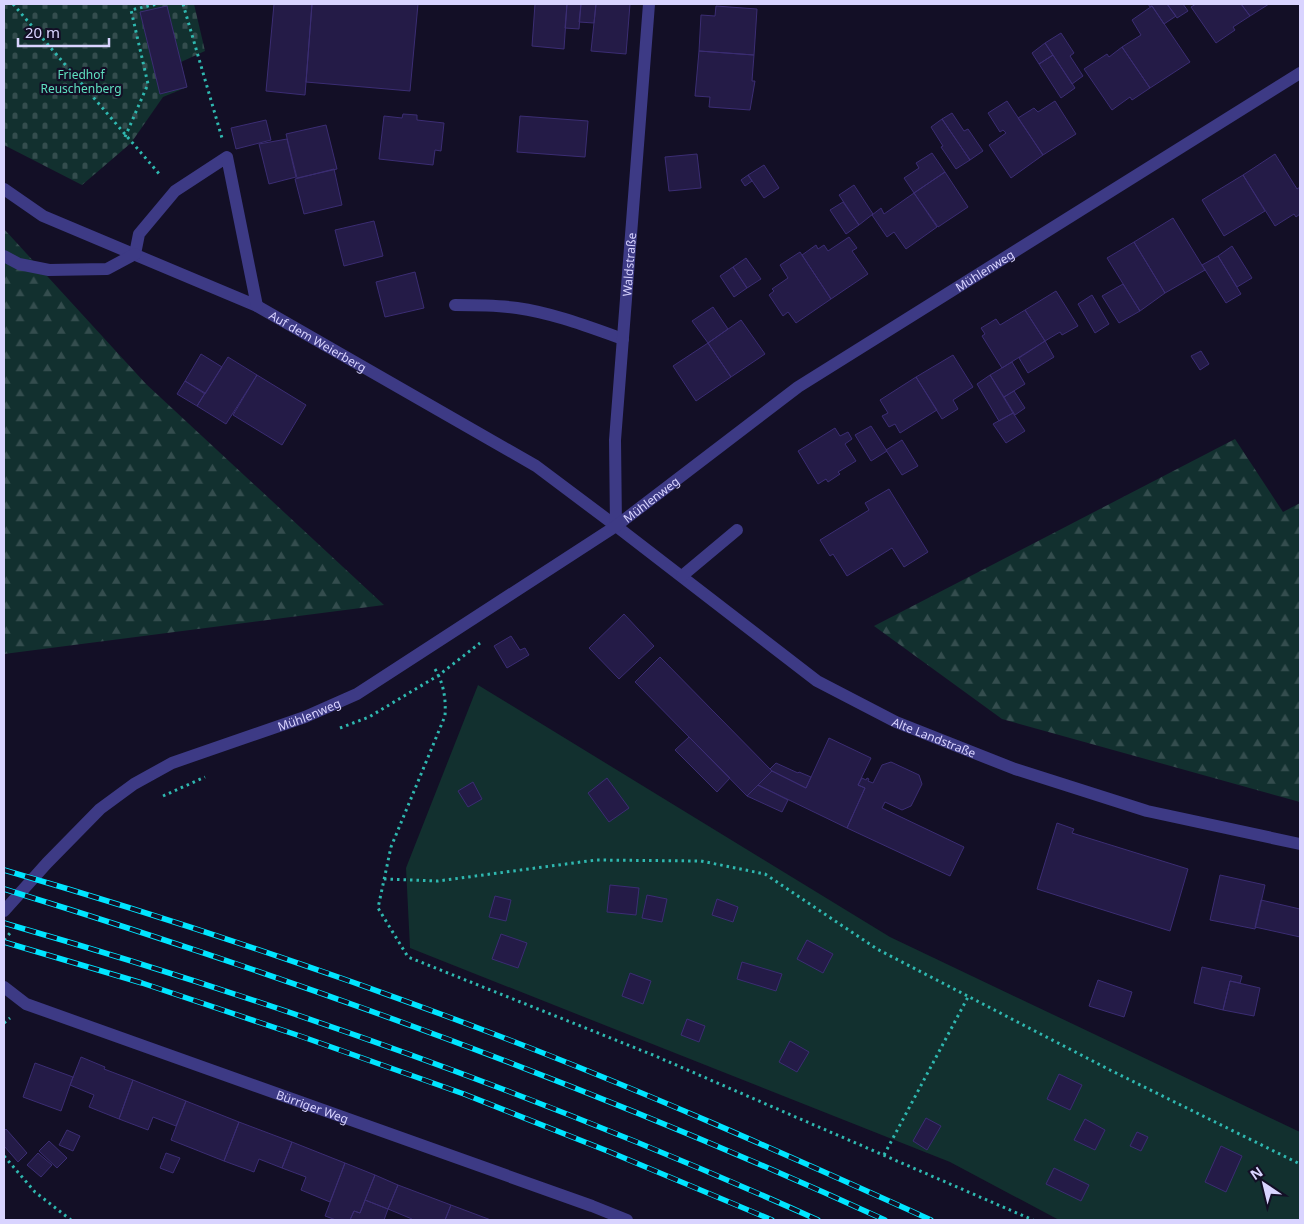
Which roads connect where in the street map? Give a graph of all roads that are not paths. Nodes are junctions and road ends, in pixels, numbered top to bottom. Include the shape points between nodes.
1 (649, 4) edge
2 (1300, 73) edge
3 (4, 189) edge
4 (135, 254) junction
5 (4, 256) edge
6 (455, 305) dead end
7 (258, 306) junction
8 (623, 339) junction
9 (616, 526) junction
10 (737, 530) dead end
11 (682, 576) junction
12 (1300, 844) edge
13 (4, 911) edge
14 (4, 987) edge
15 (626, 1220) edge

1 - 8 street, Waldstraße
2 - 9 street, Mühlenweg via 798,387
3 - 4 street, Auf dem Weierberg via 43,216
4 - 5 street via 106,269 49,270 19,264
4 - 7 street, Auf dem Weierberg
4 - 7 street via 139,234 175,191 227,157
6 - 8 street via 519,308
7 - 9 street, Auf dem Weierberg via 536,466
8 - 9 street, Waldstraße via 615,440
9 - 11 street, Alte Landstraße
9 - 13 street, Mühlenweg via 357,694 305,717 172,763 134,784 100,809
10 - 11 street
11 - 12 street, Alte Landstraße via 816,681 896,722 1015,769 1138,808
14 - 15 street, Bürriger Weg via 26,1004

